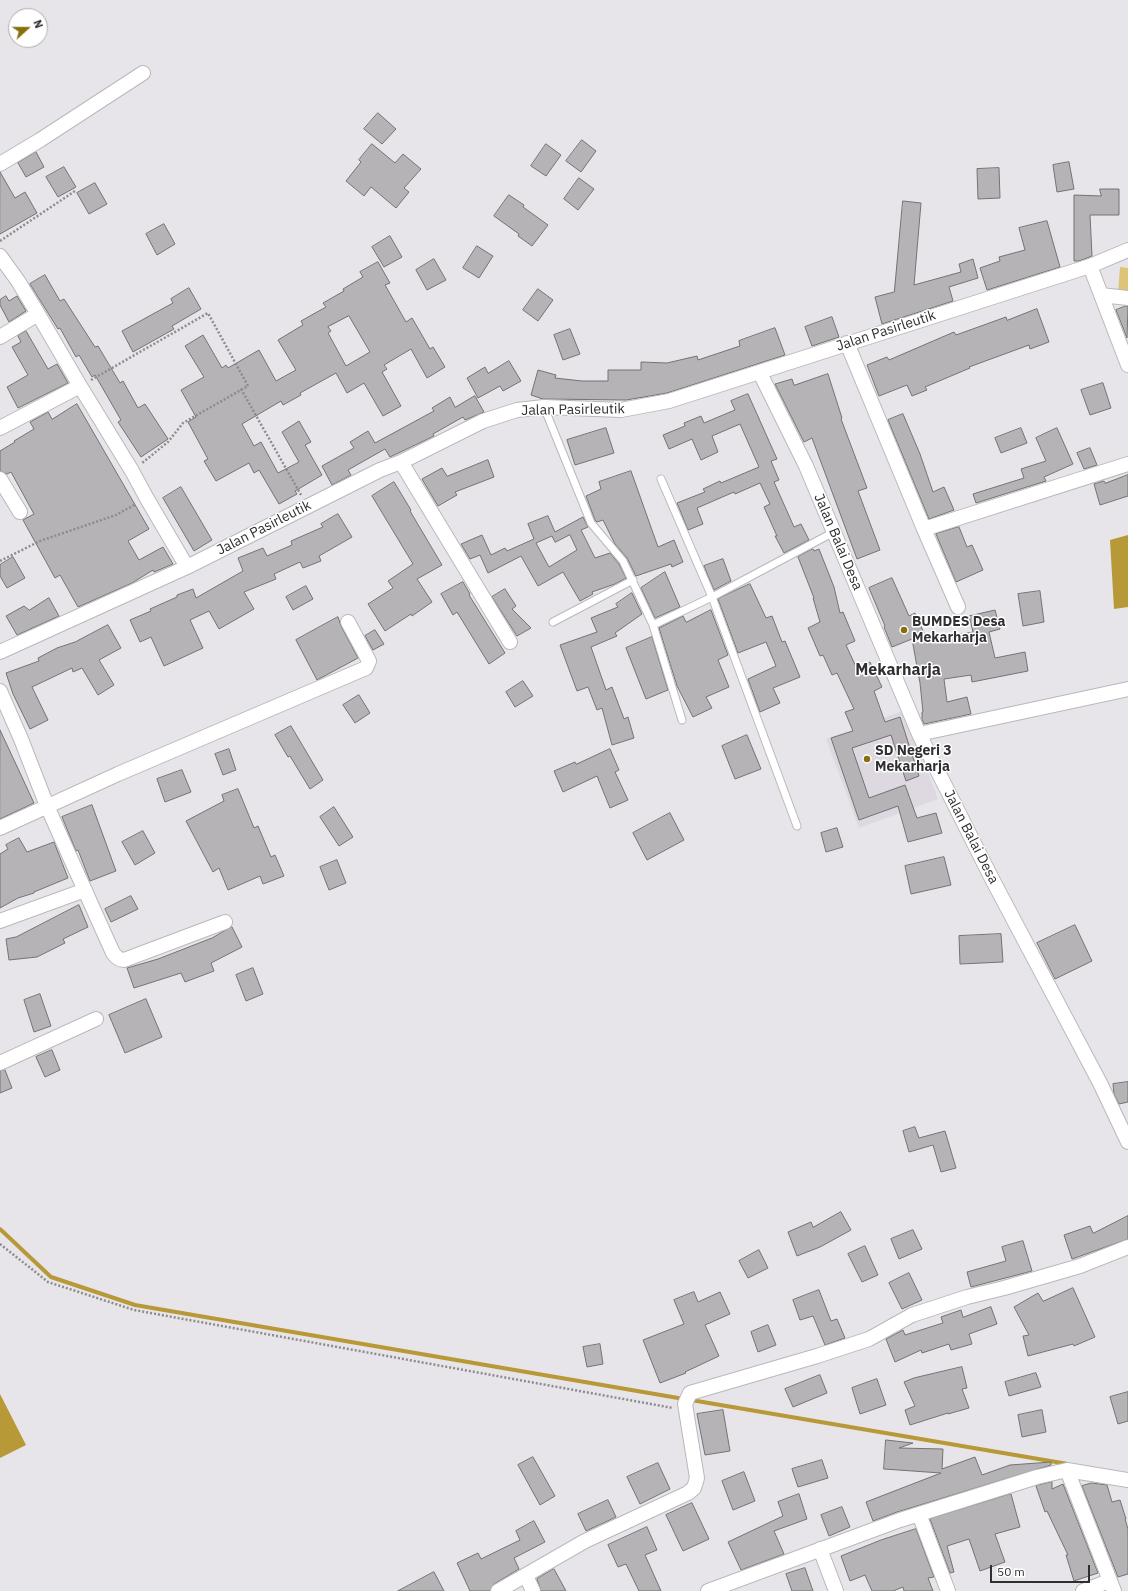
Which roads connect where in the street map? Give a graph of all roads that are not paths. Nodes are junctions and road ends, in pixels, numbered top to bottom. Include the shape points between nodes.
1 (143, 73) dead end
2 (0, 164) edge
3 (1128, 250) edge
4 (0, 256) edge
5 (1090, 266) junction
6 (1101, 295) junction
7 (1128, 298) edge
8 (38, 314) junction
9 (0, 337) edge
10 (846, 343) junction
11 (1128, 365) edge
12 (760, 372) junction
13 (80, 386) junction
14 (544, 408) junction
15 (0, 428) edge
16 (401, 462) junction
17 (1128, 464) edge
18 (0, 479) edge
19 (661, 479) dead end
20 (20, 512) dead end
21 (924, 529) junction
22 (834, 532) junction
23 (187, 567) junction
24 (632, 580) junction
25 (712, 597) junction
26 (958, 607) dead end
27 (348, 622) dead end
28 (553, 622) dead end
29 (653, 625) junction
30 (510, 642) dead end
31 (0, 652) edge
32 (1128, 689) edge
33 (0, 691) edge
34 (682, 720) dead end
35 (919, 734) junction
36 (47, 806) junction
37 (797, 826) dead end
38 (0, 828) edge
39 (85, 890) junction
40 (0, 921) edge
41 (225, 922) dead end
42 (96, 1019) dead end
43 (0, 1063) edge
44 (1128, 1142) edge
45 (1128, 1247) edge
46 (1067, 1470) junction
47 (1128, 1480) edge
48 (919, 1514) junction
49 (820, 1549) junction
50 (526, 1576) junction
51 (1112, 1586) edge
52 (498, 1591) edge
53 (533, 1591) edge
54 (708, 1591) edge
55 (836, 1591) edge
56 (948, 1591) edge
57 (1083, 1591) edge

1 - 2 street
3 - 5 street, Jalan Pasirleutik
4 - 8 street
5 - 6 street
5 - 10 street, Jalan Pasirleutik
6 - 7 street
6 - 11 street
8 - 9 street
8 - 13 street
10 - 12 street, Jalan Pasirleutik
10 - 21 street
12 - 14 street, Jalan Pasirleutik via 669,400 621,410
12 - 22 street, Jalan Balai Desa via 806,466
13 - 15 street
13 - 23 street
14 - 16 street, Jalan Pasirleutik via 517,410 483,421
14 - 24 lane via 591,523 623,561
16 - 23 street, Jalan Pasirleutik via 380,470
16 - 30 street
17 - 21 street
18 - 20 street
19 - 25 lane
21 - 26 street
22 - 25 lane
22 - 35 street, Jalan Balai Desa
23 - 31 street, Jalan Pasirleutik
24 - 28 lane
24 - 29 lane
25 - 29 lane
25 - 37 lane
27 - 36 street via 370,661 366,668
29 - 34 lane
32 - 35 street
33 - 36 street
35 - 44 street, Jalan Balai Desa
36 - 38 street
36 - 39 street
39 - 40 street
39 - 41 street via 113,953 120,960
42 - 43 street
45 - 50 street via 1080,1266 912,1315 869,1339 687,1403 696,1478 694,1488 585,1541
46 - 47 street
46 - 48 street
46 - 51 street
48 - 49 street
48 - 56 street
49 - 54 street
49 - 55 street
50 - 52 street
50 - 53 street
51 - 57 street

